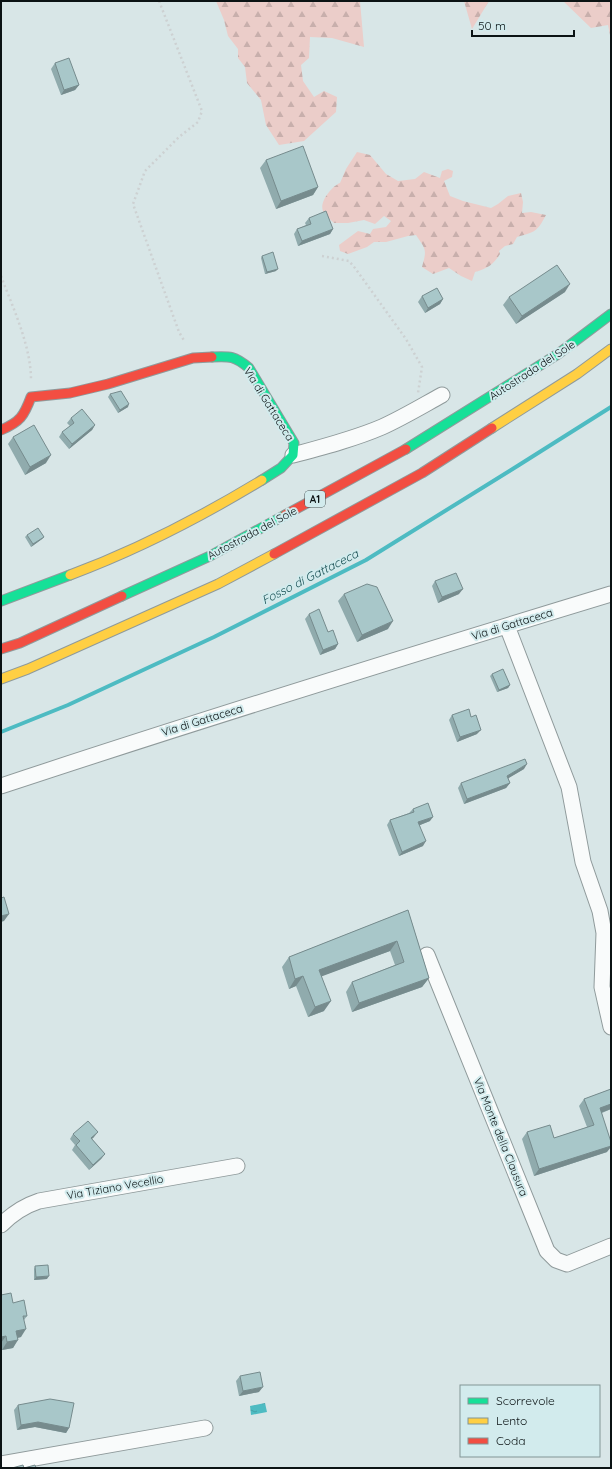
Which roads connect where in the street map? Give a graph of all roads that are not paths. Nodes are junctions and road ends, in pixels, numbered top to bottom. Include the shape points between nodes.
1 (611, 314) edge
2 (611, 349) edge
3 (442, 395) dead end
4 (1, 430) edge
5 (293, 455) junction
6 (611, 594) edge
7 (1, 601) edge
8 (507, 626) junction
9 (1, 649) edge
10 (1, 679) edge
11 (1, 786) edge
12 (427, 955) dead end
13 (611, 1027) edge
14 (237, 1166) dead end
15 (1, 1225) edge
16 (611, 1246) edge
17 (205, 1428) dead end
18 (1, 1464) edge

1 - 9 main road, Autostrada del Sole / A1 via 558,354 410,447 210,556 20,643
2 - 10 main road via 577,374 422,473 366,504 218,584
3 - 5 street via 380,428
4 - 5 main road, Via di Gattaceca via 18,423 31,397 70,393 108,384 193,358 231,356 249,368 294,444
5 - 7 main road, Via di Gattaceca via 281,468 221,505 81,571
6 - 8 street, Via di Gattaceca
8 - 11 street, Via di Gattaceca via 130,743
8 - 13 street via 569,787 583,862 600,911 604,933 602,988
12 - 16 street, Via Monte della Clausura via 547,1251 556,1260 567,1264
14 - 15 street, Via Tiziano Vecellio via 39,1201 28,1204
17 - 18 street

